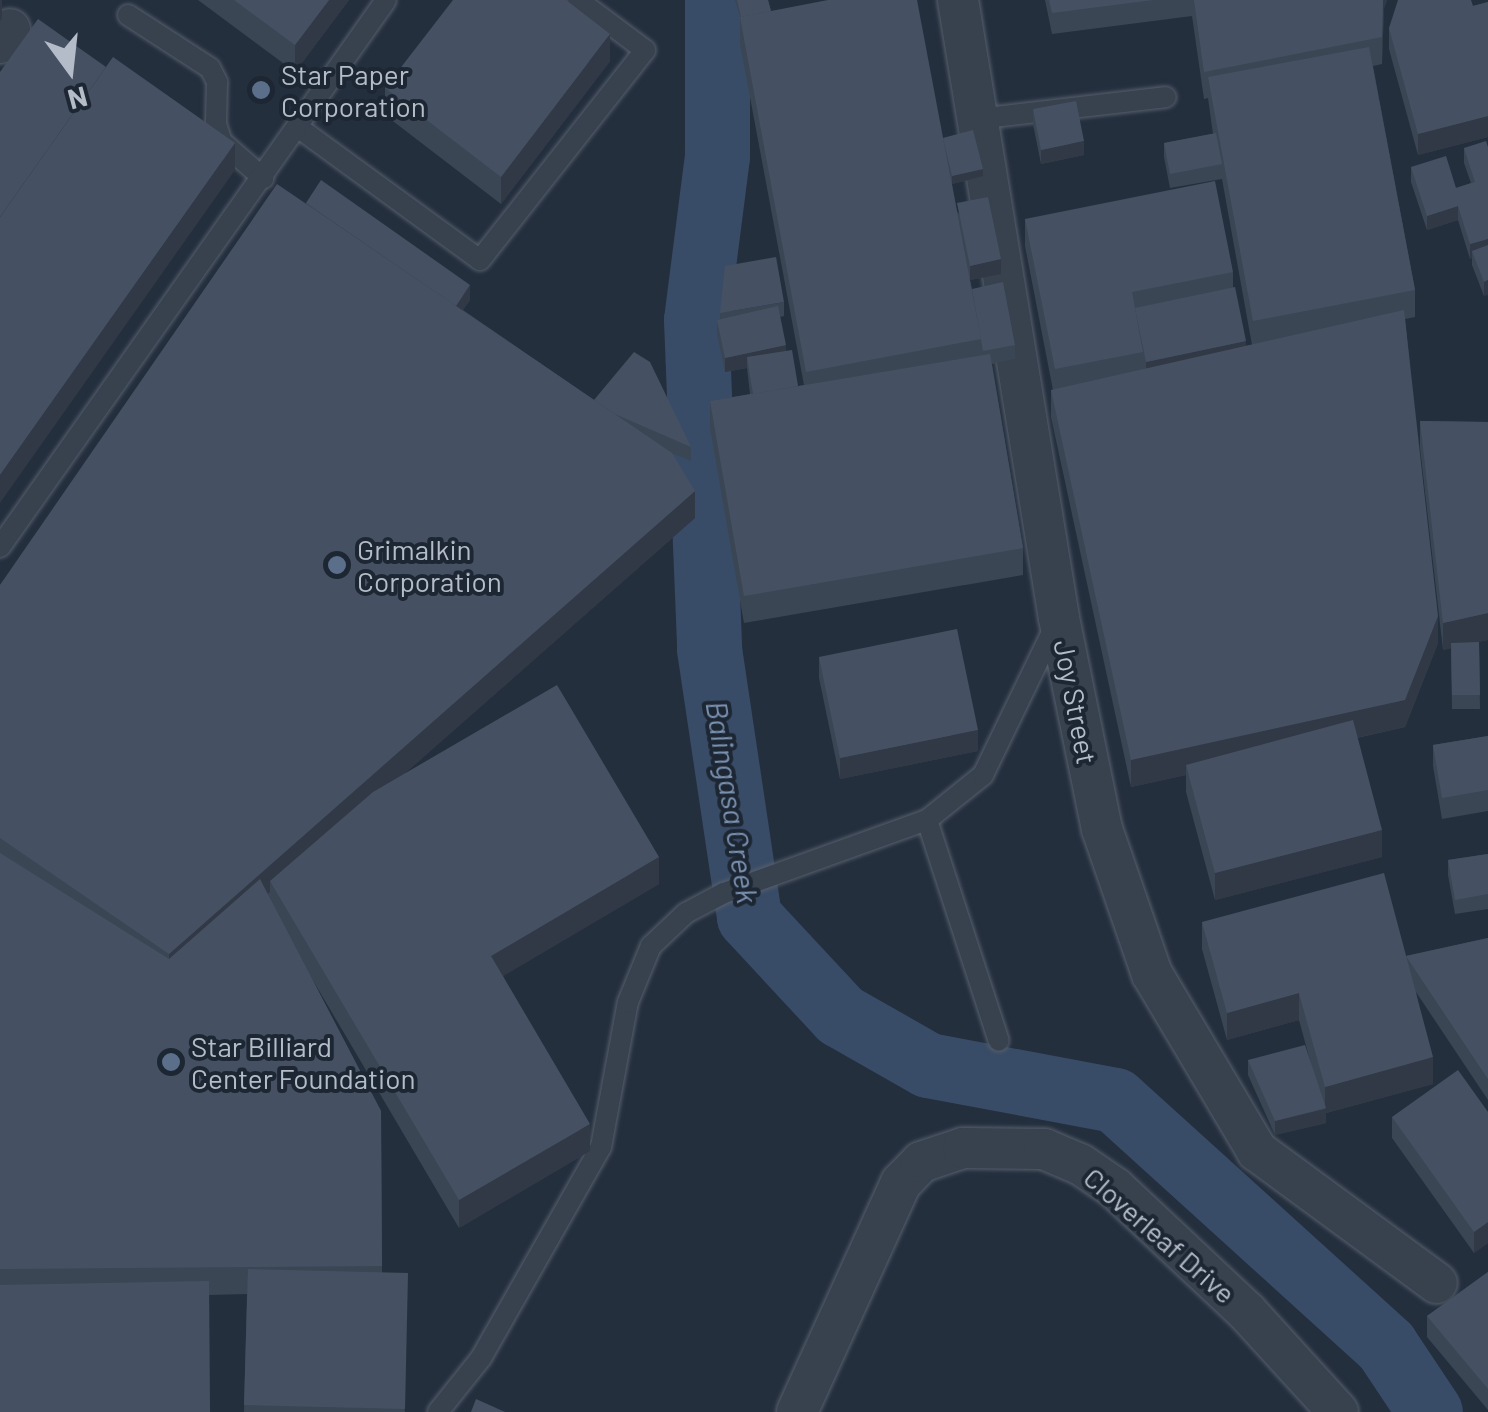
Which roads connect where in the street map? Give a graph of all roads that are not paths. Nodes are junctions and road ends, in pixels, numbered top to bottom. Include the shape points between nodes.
1 (386, 0) edge
2 (578, 0) edge
3 (958, 0) edge
4 (128, 16) dead end
5 (1166, 97) dead end
6 (978, 119) junction
7 (299, 128) junction
8 (263, 178) junction
9 (0, 547) edge
10 (1059, 618) junction
11 (927, 820) junction
12 (999, 1042) dead end
13 (1437, 1283) dead end
14 (438, 1412) edge
15 (797, 1412) edge
16 (1338, 1412) edge

1 - 7 lane
2 - 7 lane via 646,50 480,260
3 - 6 street, Joy Street
4 - 8 lane via 210,68 222,142
5 - 6 lane
6 - 10 street, Joy Street via 1005,228
7 - 8 lane
8 - 9 lane
10 - 11 lane via 983,775
10 - 13 street, Joy Street via 1102,829 1152,974 1257,1151
11 - 12 lane
11 - 14 lane via 724,893 686,913 651,946 628,1002 601,1147 481,1358
15 - 16 street, Cloverleaf Drive via 902,1183 921,1162 962,1148 1044,1150 1103,1180 1247,1312

